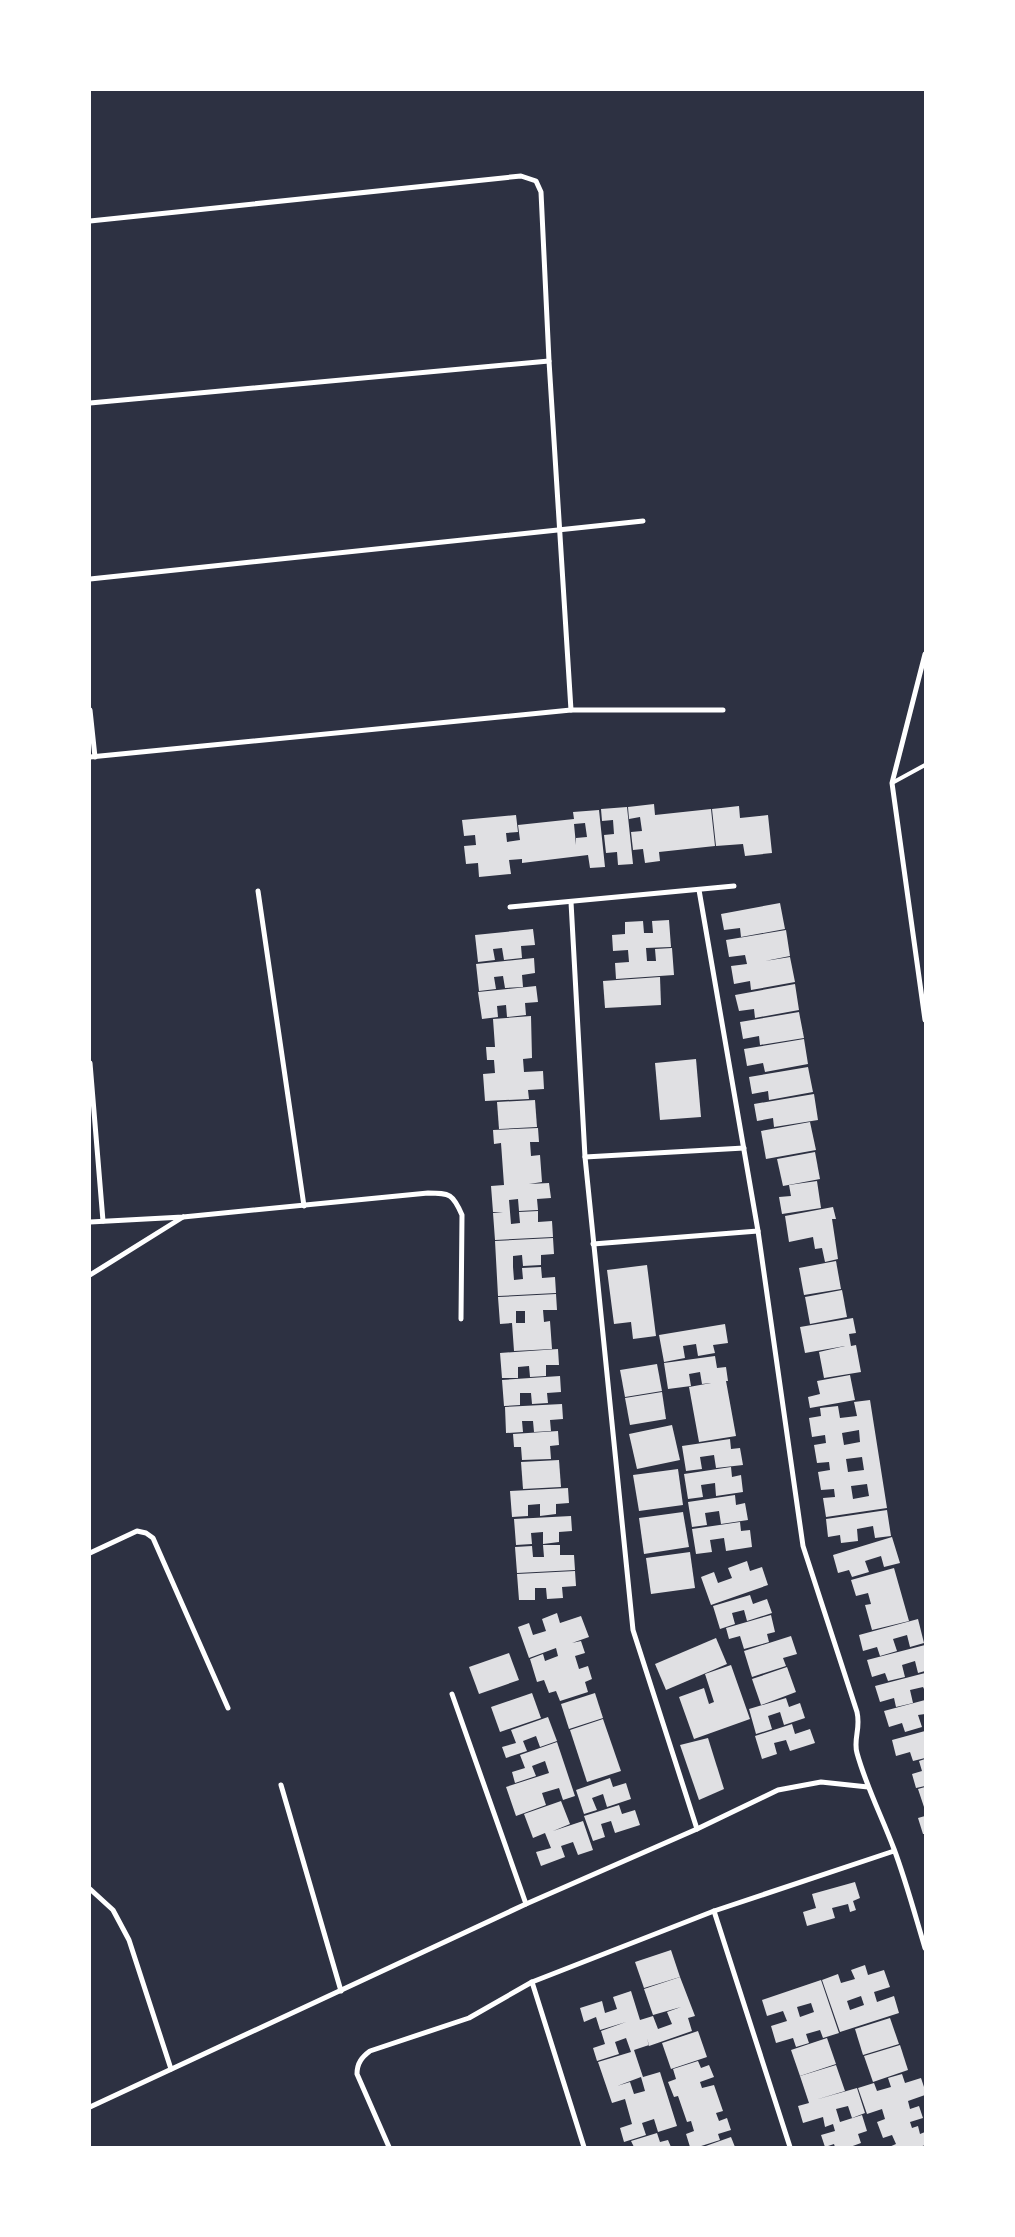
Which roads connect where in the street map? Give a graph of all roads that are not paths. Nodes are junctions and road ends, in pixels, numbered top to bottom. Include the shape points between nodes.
1 (90, 221) edge
2 (549, 361) junction
3 (90, 403) edge
4 (643, 521) dead end
5 (560, 529) junction
6 (90, 579) edge
7 (925, 654) edge
8 (90, 710) edge
9 (572, 710) junction
10 (723, 710) dead end
11 (93, 757) edge
12 (925, 765) edge
13 (892, 783) junction
14 (734, 886) dead end
15 (699, 890) junction
16 (258, 891) dead end
17 (571, 902) junction
18 (510, 907) dead end
19 (925, 1020) edge
20 (90, 1063) edge
21 (744, 1148) junction
22 (585, 1157) junction
23 (304, 1206) junction
24 (183, 1217) junction
25 (103, 1221) junction
26 (90, 1222) edge
27 (758, 1231) junction
28 (593, 1244) junction
29 (90, 1275) edge
30 (461, 1319) dead end
31 (90, 1553) edge
32 (452, 1694) dead end
33 (228, 1708) dead end
34 (281, 1785) dead end
35 (868, 1787) junction
36 (697, 1829) junction
37 (894, 1851) junction
38 (90, 1889) edge
39 (526, 1904) junction
40 (714, 1911) junction
41 (925, 1948) edge
42 (532, 1982) junction
43 (341, 1991) junction
44 (171, 2069) junction
45 (90, 2107) edge
46 (389, 2147) edge
47 (584, 2147) edge
48 (790, 2147) edge

1 - 2 street via 521,176 536,181 540,192
2 - 3 street
2 - 5 street
4 - 5 street
5 - 6 street
5 - 9 street
7 - 13 street
8 - 11 street
9 - 10 street
9 - 11 street
12 - 13 lane
13 - 19 street
14 - 15 street
15 - 17 street
15 - 21 street
16 - 23 street
17 - 18 street
17 - 22 street
20 - 25 street
21 - 22 street
21 - 27 street
22 - 28 street
23 - 24 street
23 - 30 street via 428,1193 446,1193 456,1199 462,1215
24 - 25 street
24 - 29 street
25 - 26 street
27 - 28 street
27 - 35 street via 803,1546 857,1712 860,1724 856,1751
28 - 36 street via 633,1630
31 - 33 street via 137,1531 153,1538
32 - 39 street
34 - 43 street
35 - 36 street via 821,1782 778,1790
35 - 37 street
36 - 39 street
37 - 40 street
37 - 41 street
38 - 44 street via 113,1910 129,1940
39 - 43 street
40 - 42 street
40 - 48 street
42 - 46 street via 469,2018 370,2052 360,2061 357,2074
42 - 47 street
43 - 44 street
44 - 45 street

